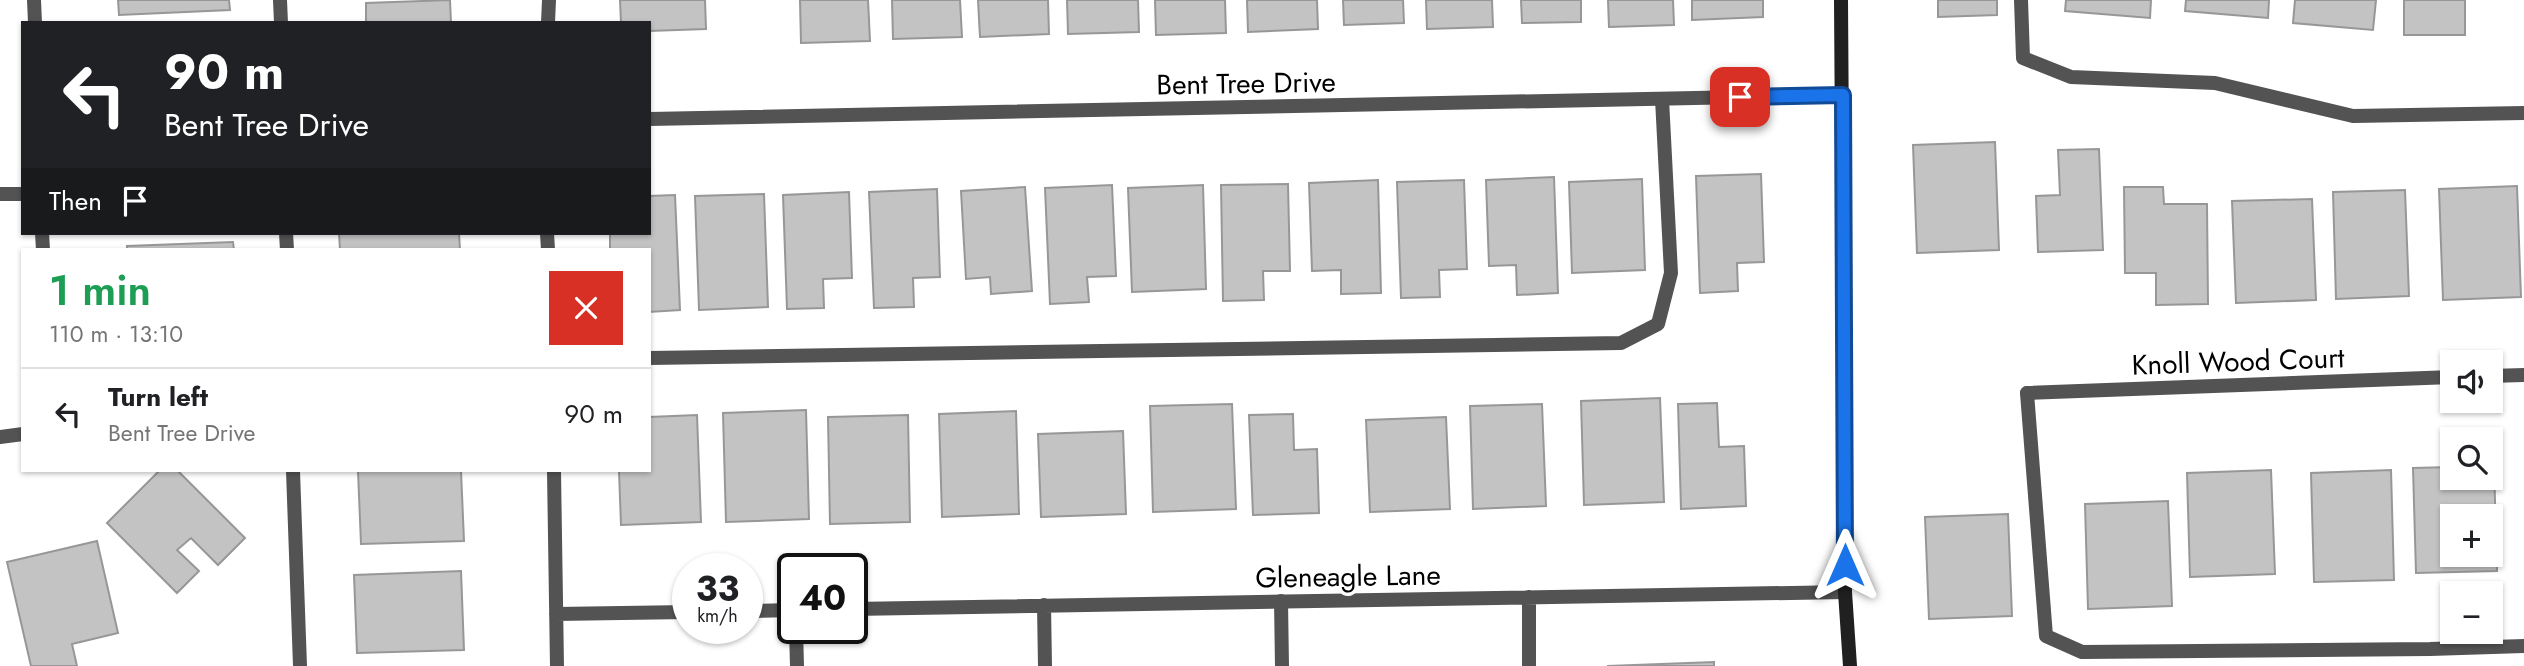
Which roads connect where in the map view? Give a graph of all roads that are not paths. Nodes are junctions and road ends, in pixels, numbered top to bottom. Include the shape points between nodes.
1 (34, 0) edge
2 (280, 0) edge
3 (549, 0) edge
4 (1841, 0) edge
5 (2021, 0) edge
6 (35, 21) edge
7 (281, 21) edge
8 (548, 21) edge
9 (1843, 95) junction
10 (1662, 99) junction
11 (2524, 113) edge
12 (651, 119) edge
13 (0, 194) edge
14 (21, 194) edge
15 (651, 358) edge
16 (2524, 375) edge
17 (2503, 376) edge
18 (2440, 377) edge
19 (21, 434) edge
20 (0, 437) edge
21 (293, 472) edge
22 (554, 472) edge
23 (1845, 592) junction
24 (1529, 597) junction
25 (1281, 601) junction
26 (1044, 606) junction
27 (868, 609) edge
28 (672, 612) edge
29 (556, 614) junction
30 (796, 644) edge
31 (2524, 646) edge
32 (300, 666) edge
33 (556, 666) edge
34 (797, 666) edge
35 (1045, 666) edge
36 (1282, 666) edge
37 (1529, 666) edge
38 (1850, 666) edge

1 - 6 street
2 - 7 street
3 - 8 street
4 - 9 street
5 - 11 street via 2023,58 2071,77 2215,83 2353,116
9 - 10 street, Bent Tree Drive
9 - 23 street
10 - 12 street, Bent Tree Drive
10 - 15 street via 1671,273 1658,324 1622,343
13 - 14 street
16 - 17 street
18 - 31 street, Knoll Wood Court via 2027,393 2046,636 2082,652
19 - 20 street
21 - 32 street
22 - 29 street
23 - 24 street, Gleneagle Lane
23 - 38 street
24 - 25 street, Gleneagle Lane
24 - 37 street
25 - 26 street, Gleneagle Lane
25 - 36 street
26 - 27 street, Gleneagle Lane
26 - 35 street
28 - 29 street
29 - 33 street
30 - 34 street

